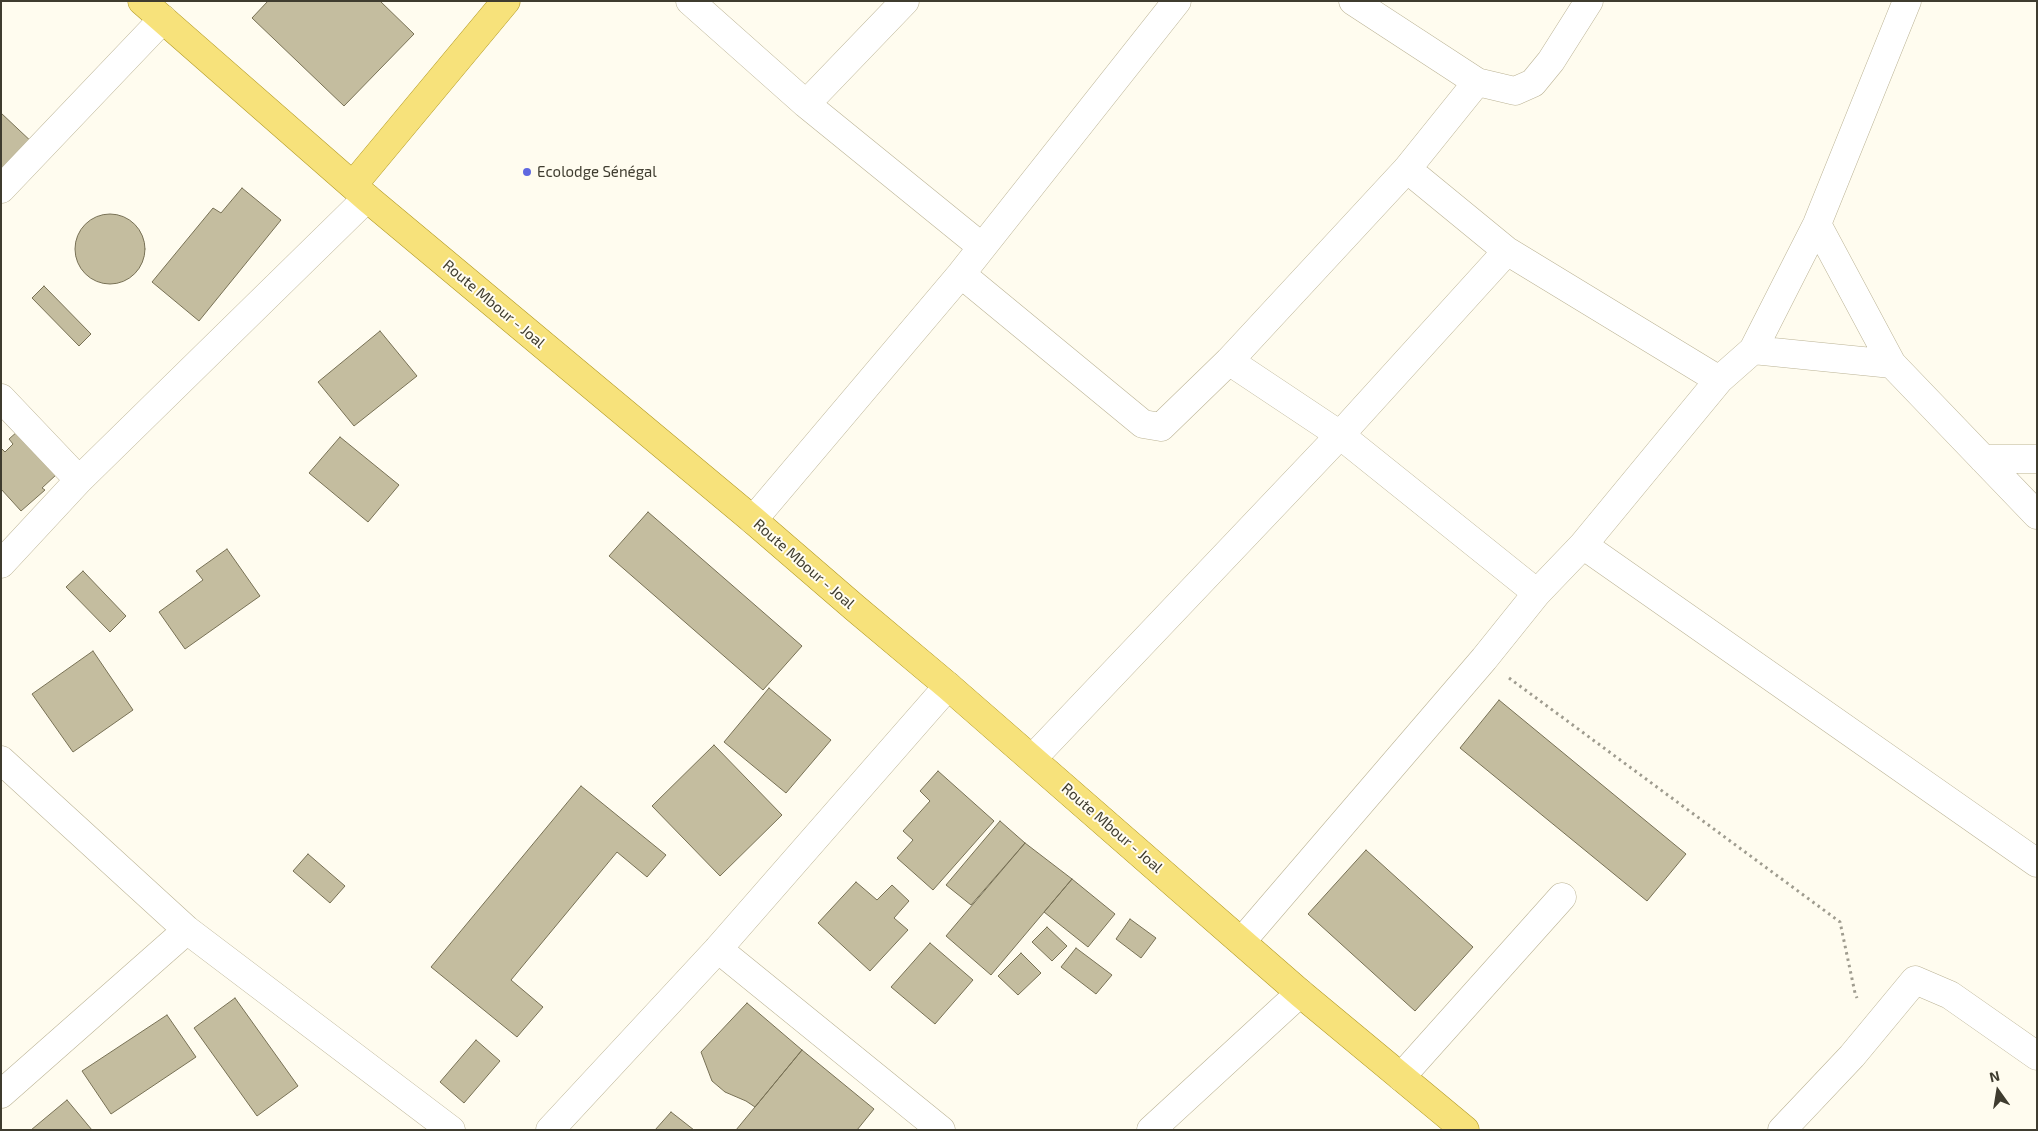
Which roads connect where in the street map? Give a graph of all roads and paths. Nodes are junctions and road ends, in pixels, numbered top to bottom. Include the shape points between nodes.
1 (142, 1) edge
2 (506, 1) edge
3 (690, 1) edge
4 (905, 1) edge
5 (1177, 1) edge
6 (1353, 1) edge
7 (1589, 1) edge
8 (1907, 1) edge
9 (163, 19) junction
10 (1477, 82) junction
11 (806, 104) junction
12 (1407, 169) junction
13 (1, 189) edge
14 (360, 191) junction
15 (1817, 224) junction
16 (982, 247) junction
17 (1508, 251) junction
18 (961, 274) junction
19 (1753, 350) junction
20 (1229, 361) junction
21 (1892, 364) junction
22 (1719, 380) junction
23 (1, 398) edge
24 (1340, 435) junction
25 (1983, 459) junction
26 (2037, 459) edge
27 (79, 480) junction
28 (2037, 515) edge
29 (753, 520) junction
30 (1583, 545) junction
31 (1, 564) edge
32 (1537, 593) junction
33 (1484, 660) junction
34 (948, 686) junction
35 (1, 760) edge
36 (1032, 760) junction
37 (2037, 863) edge
38 (1562, 897) dead end
39 (187, 930) junction
40 (1242, 941) junction
41 (718, 949) junction
42 (1300, 993) junction
43 (1874, 1029) junction
44 (2037, 1056) edge
45 (1402, 1077) junction
46 (1, 1094) edge
47 (450, 1130) edge
48 (550, 1130) edge
49 (941, 1130) edge
50 (1151, 1130) edge
51 (1465, 1130) edge
52 (1782, 1130) edge

1 - 9 main road, Route Mbour - Joal
2 - 14 main road
3 - 11 street
4 - 11 street
5 - 16 street
6 - 10 street
7 - 10 street via 1551,62 1533,83 1515,91
8 - 15 street
9 - 13 street
9 - 14 main road, Route Mbour - Joal
10 - 12 street
11 - 16 street
12 - 17 street
12 - 20 street
14 - 27 street
14 - 29 main road, Route Mbour - Joal
15 - 19 street
15 - 21 street
16 - 18 street
17 - 22 street
17 - 24 street
18 - 20 street via 1143,424 1161,427
18 - 29 street
19 - 21 street
19 - 22 street
20 - 24 street
21 - 25 street
22 - 30 street
23 - 27 street
24 - 32 street
24 - 36 street
25 - 26 street
25 - 28 street
27 - 31 street
29 - 34 main road, Route Mbour - Joal
30 - 32 street
30 - 37 street
32 - 33 street
33 - 40 street
33 - 43 path via 1840,922 1854,993
34 - 36 main road, Route Mbour - Joal
34 - 41 street
35 - 39 street
36 - 40 main road, Route Mbour - Joal
38 - 45 street
39 - 46 street
39 - 47 street
40 - 42 main road, Route Mbour - Joal
41 - 48 street
41 - 49 street
42 - 45 main road, Route Mbour - Joal
42 - 50 street
43 - 44 street via 1915,980 1950,995
43 - 52 street
45 - 51 main road, Route Mbour - Joal

